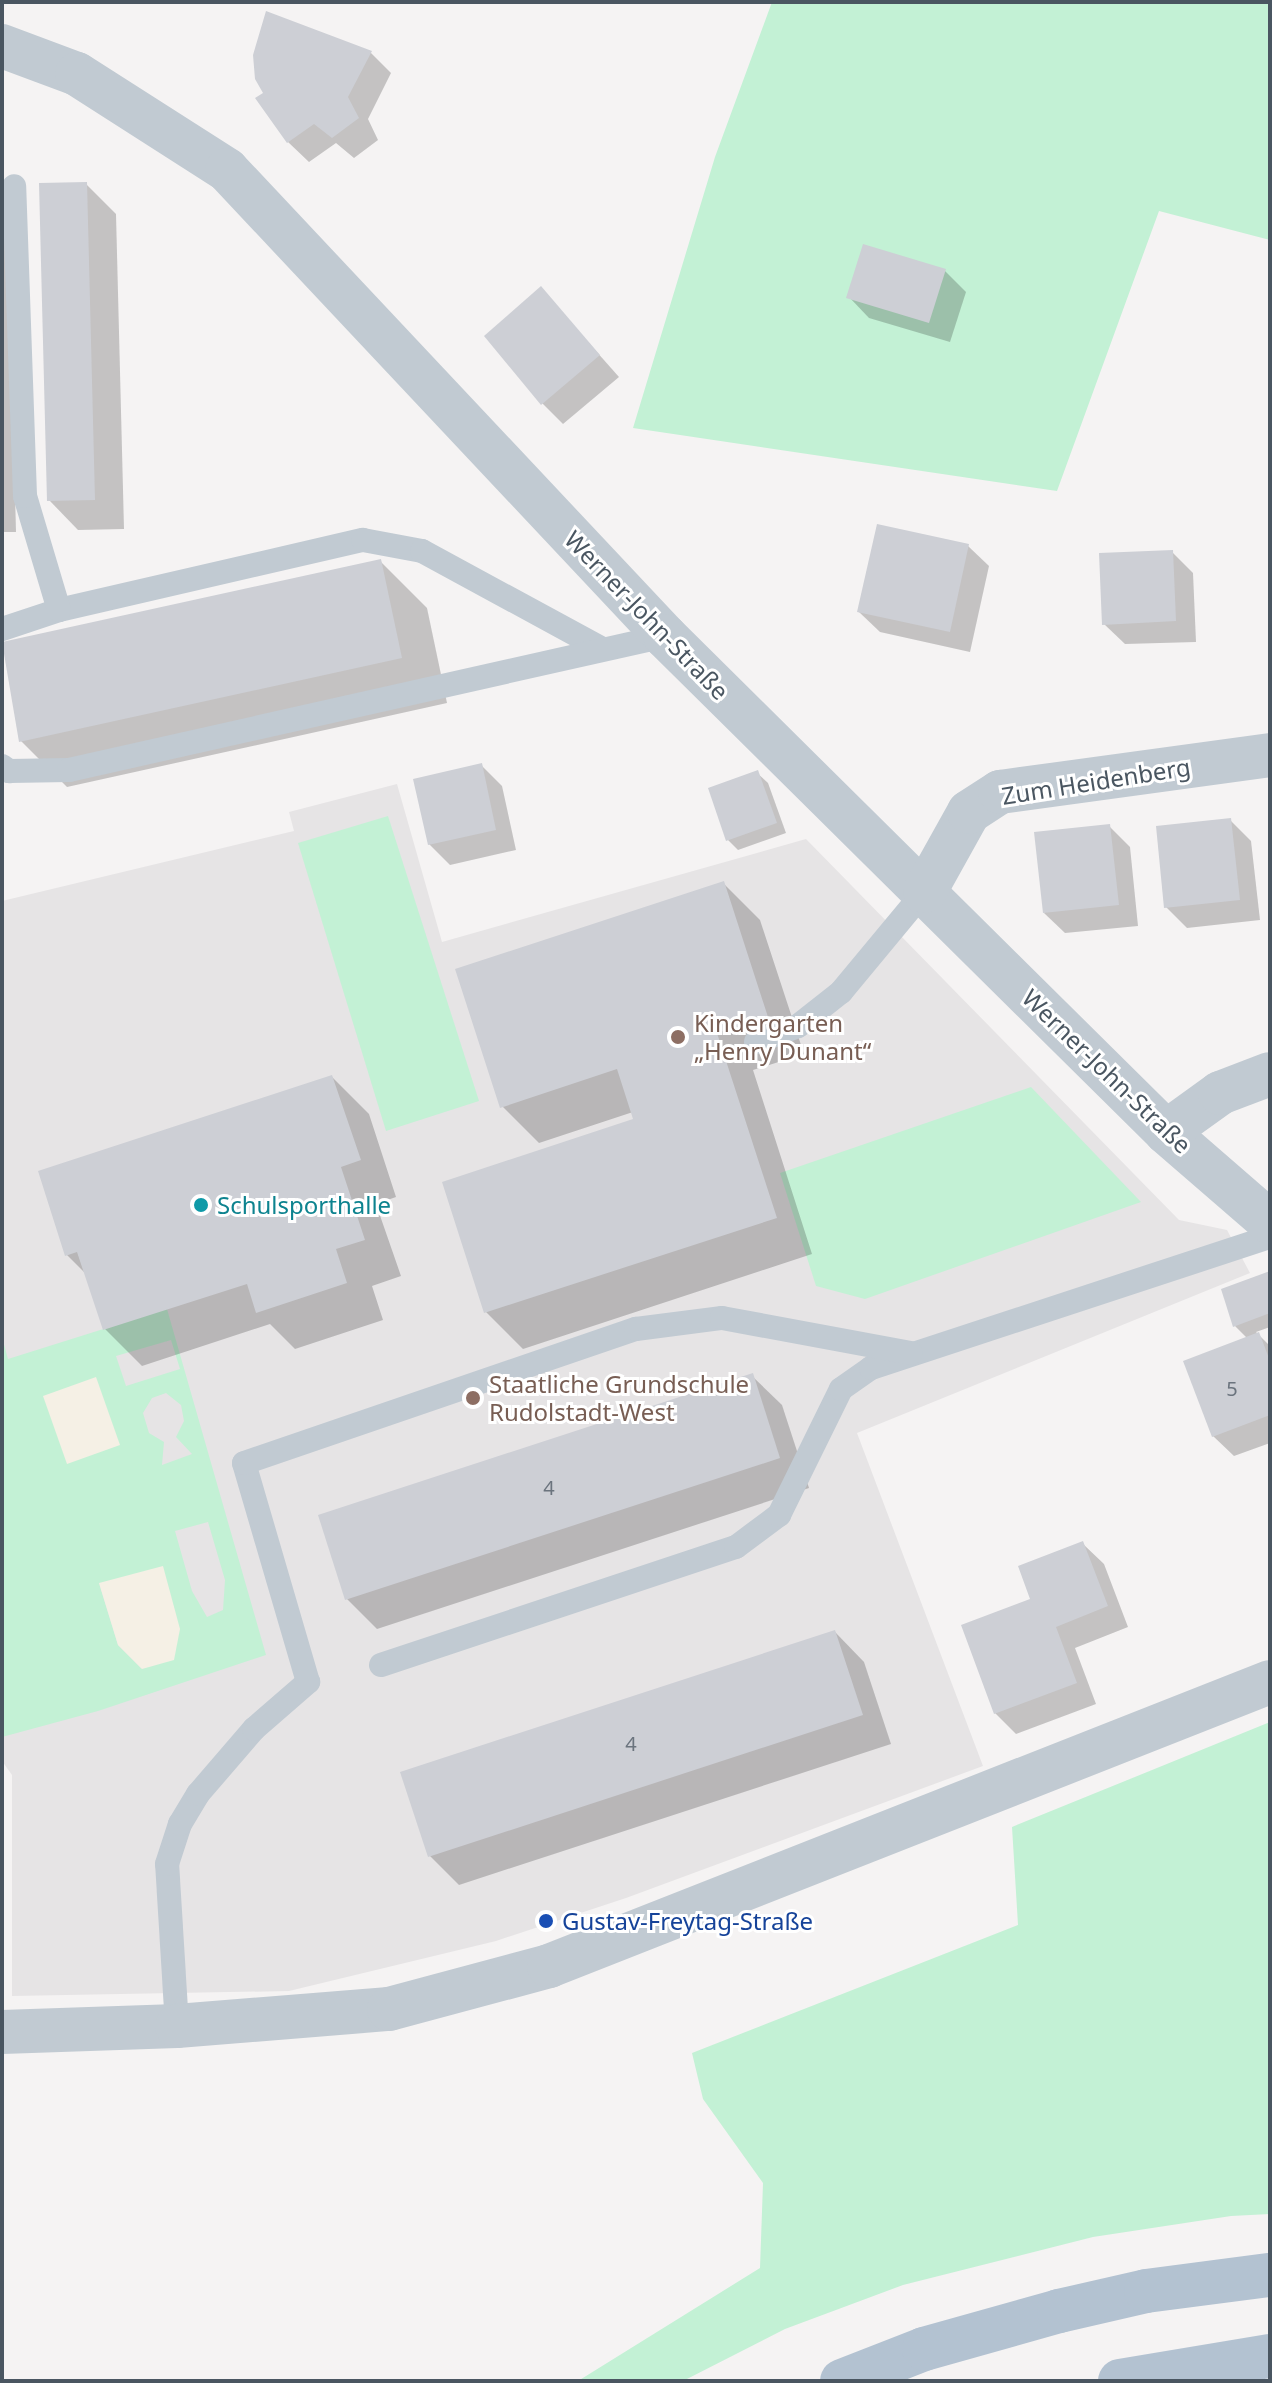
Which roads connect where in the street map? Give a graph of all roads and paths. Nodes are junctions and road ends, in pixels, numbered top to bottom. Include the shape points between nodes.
1 (2, 46) edge
2 (14, 186) dead end
3 (59, 610) junction
4 (2, 629) edge
5 (665, 636) junction
6 (601, 648) junction
7 (1270, 755) edge
8 (2, 766) edge
9 (925, 891) junction
10 (756, 1042) dead end
11 (1270, 1074) edge
12 (1166, 1132) junction
13 (1270, 1222) edge
14 (1270, 1237) edge
15 (911, 1353) junction
16 (381, 1665) dead end
17 (1270, 1682) edge
18 (177, 2026) junction
19 (2, 2032) edge
20 (1270, 2275) edge
21 (1270, 2356) edge
22 (842, 2381) edge
23 (1120, 2381) edge

1 - 5 street, Werner-John-Straße via 77,74 227,170
2 - 3 lane via 25,496
3 - 4 lane
3 - 6 lane via 363,540 422,551
5 - 6 lane
5 - 9 street, Werner-John-Straße
6 - 8 lane via 69,770 9,771
7 - 9 street, Zum Heidenberg via 1000,792 969,812
9 - 10 lane via 841,992 798,1026
9 - 12 street, Werner-John-Straße
11 - 12 street via 1220,1093
12 - 13 street, Werner-John-Straße
14 - 15 lane
15 - 16 lane via 871,1368 841,1389 779,1515 736,1547
15 - 18 lane via 722,1318 636,1329 244,1463 308,1682 254,1729 198,1794 180,1824 167,1864
17 - 18 street via 549,1966 389,2009
18 - 19 street
20 - 22 main road via 1146,2291 1059,2311 924,2349
21 - 23 main road

